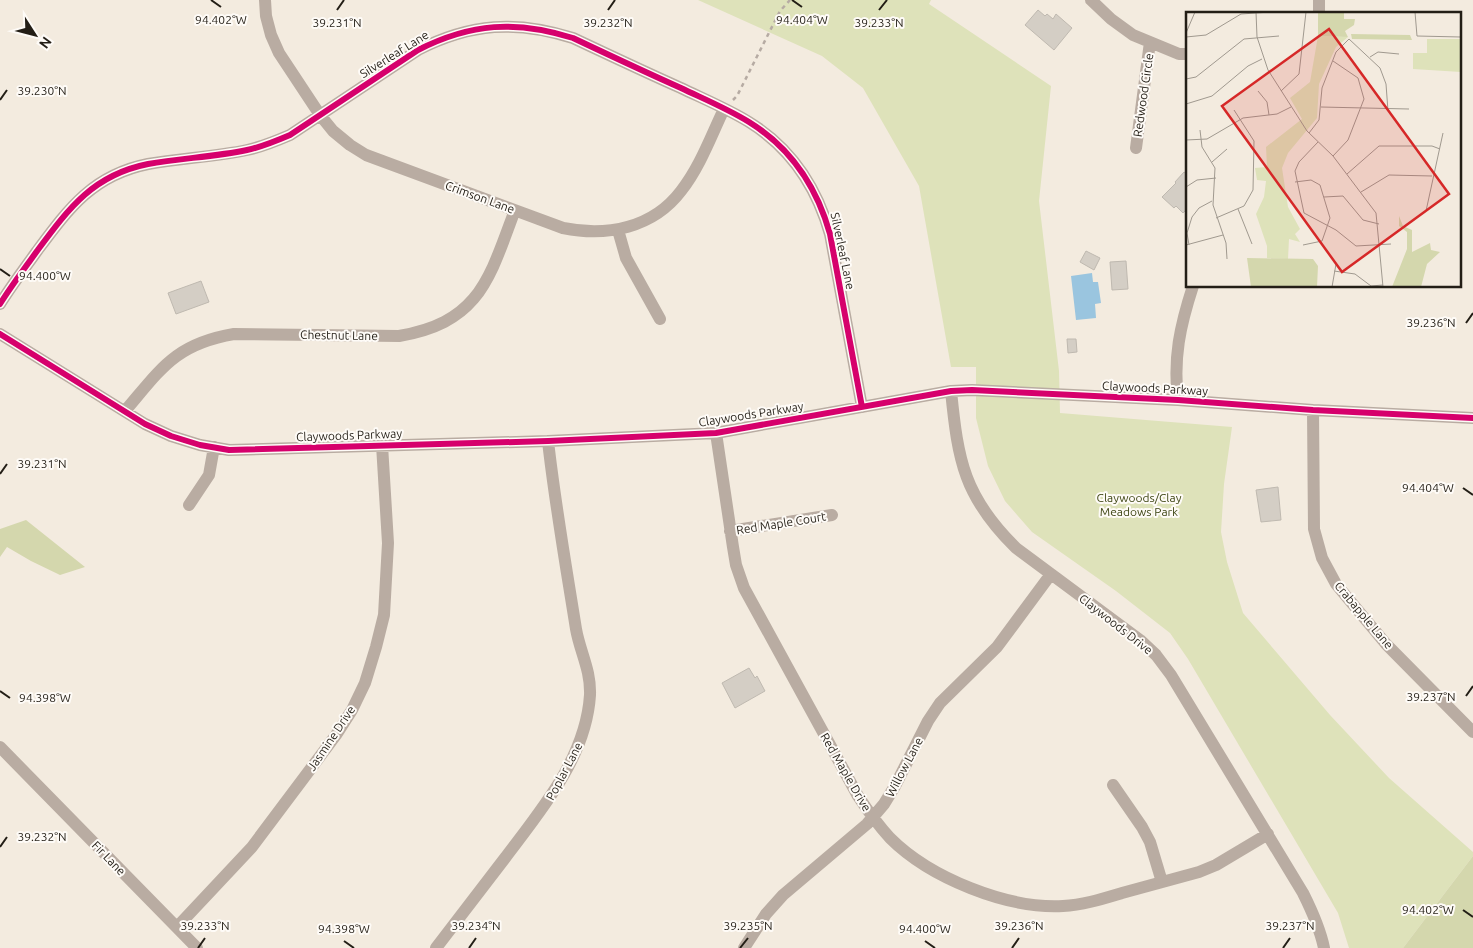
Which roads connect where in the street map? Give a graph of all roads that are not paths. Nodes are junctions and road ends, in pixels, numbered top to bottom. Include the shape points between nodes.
1 (265, 0) edge
2 (1091, 0) edge
3 (1150, 42) junction
4 (1186, 54) edge
5 (724, 109) junction
6 (320, 115) junction
7 (1136, 148) dead end
8 (515, 210) junction
9 (618, 230) junction
10 (1191, 288) edge
11 (0, 304) edge
12 (660, 319) dead end
13 (0, 334) edge
14 (951, 391) junction
15 (1178, 400) junction
16 (862, 406) junction
17 (1313, 410) junction
18 (125, 411) junction
19 (1473, 418) edge
20 (716, 433) junction
21 (548, 441) junction
22 (382, 445) junction
23 (214, 447) junction
24 (188, 505) dead end
25 (832, 515) dead end
26 (730, 530) junction
27 (1051, 574) junction
28 (1473, 732) edge
29 (0, 747) edge
30 (1113, 786) dead end
31 (872, 818) junction
32 (1268, 834) junction
33 (1162, 882) junction
34 (177, 927) junction
35 (197, 948) edge
36 (436, 948) edge
37 (745, 948) edge
38 (1324, 948) edge

1 - 6 street, Crimson Lane via 271,35 279,53
2 - 3 street via 1133,35
3 - 4 street
3 - 7 street, Redwood Circle
5 - 6 street, Silverleaf Lane via 573,38 527,27 502,26 477,28 426,45
5 - 9 street, Crimson Lane via 681,192 655,215
5 - 16 street, Silverleaf Lane via 767,135 791,157 814,190 830,234
6 - 8 street, Crimson Lane via 334,132 366,155
6 - 11 street, Silverleaf Lane via 271,143 248,150 148,164 95,186 64,214
8 - 9 street, Crimson Lane via 580,232
8 - 18 street, Chestnut Lane via 492,272 482,289 455,316 438,325 399,336 234,334 215,337 182,350 167,362
9 - 12 street via 626,258
10 - 15 street via 1180,327 1176,359
13 - 18 street, Claywoods Parkway
14 - 15 street, Claywoods Parkway
14 - 16 street, Claywoods Parkway
14 - 27 street, Claywoods Drive via 958,449 972,491 998,530
15 - 17 street, Claywoods Parkway
16 - 20 street, Claywoods Parkway
17 - 19 street, Claywoods Parkway
17 - 28 street, Crabapple Lane via 1314,529 1322,558 1336,584 1386,644
18 - 23 street, Claywoods Parkway via 172,436
20 - 21 street, Claywoods Parkway
20 - 26 street, Red Maple Drive
21 - 22 street, Claywoods Parkway
21 - 36 street, Poplar Lane via 577,634 589,682 586,720 580,742 547,802
22 - 23 street, Claywoods Parkway via 228,450
22 - 34 street, Jasmine Drive via 388,543 384,616 365,683 336,735 252,847
23 - 24 street via 209,476
25 - 26 street, Red Maple Court
26 - 31 street, Red Maple Drive via 744,588
27 - 31 street, Willow Lane via 997,647 940,703 895,786
27 - 32 street, Claywoods Drive via 1128,630 1156,655
29 - 34 street, Fir Lane
30 - 33 street via 1142,826
31 - 33 street, Red Maple Drive via 911,856 934,871 997,898 1015,902 1037,906 1087,903
31 - 37 street, Willow Lane via 783,895 766,914
32 - 33 street, Red Maple Drive via 1216,865
32 - 38 street, Claywoods Drive via 1312,911
34 - 35 street, Fir Lane

